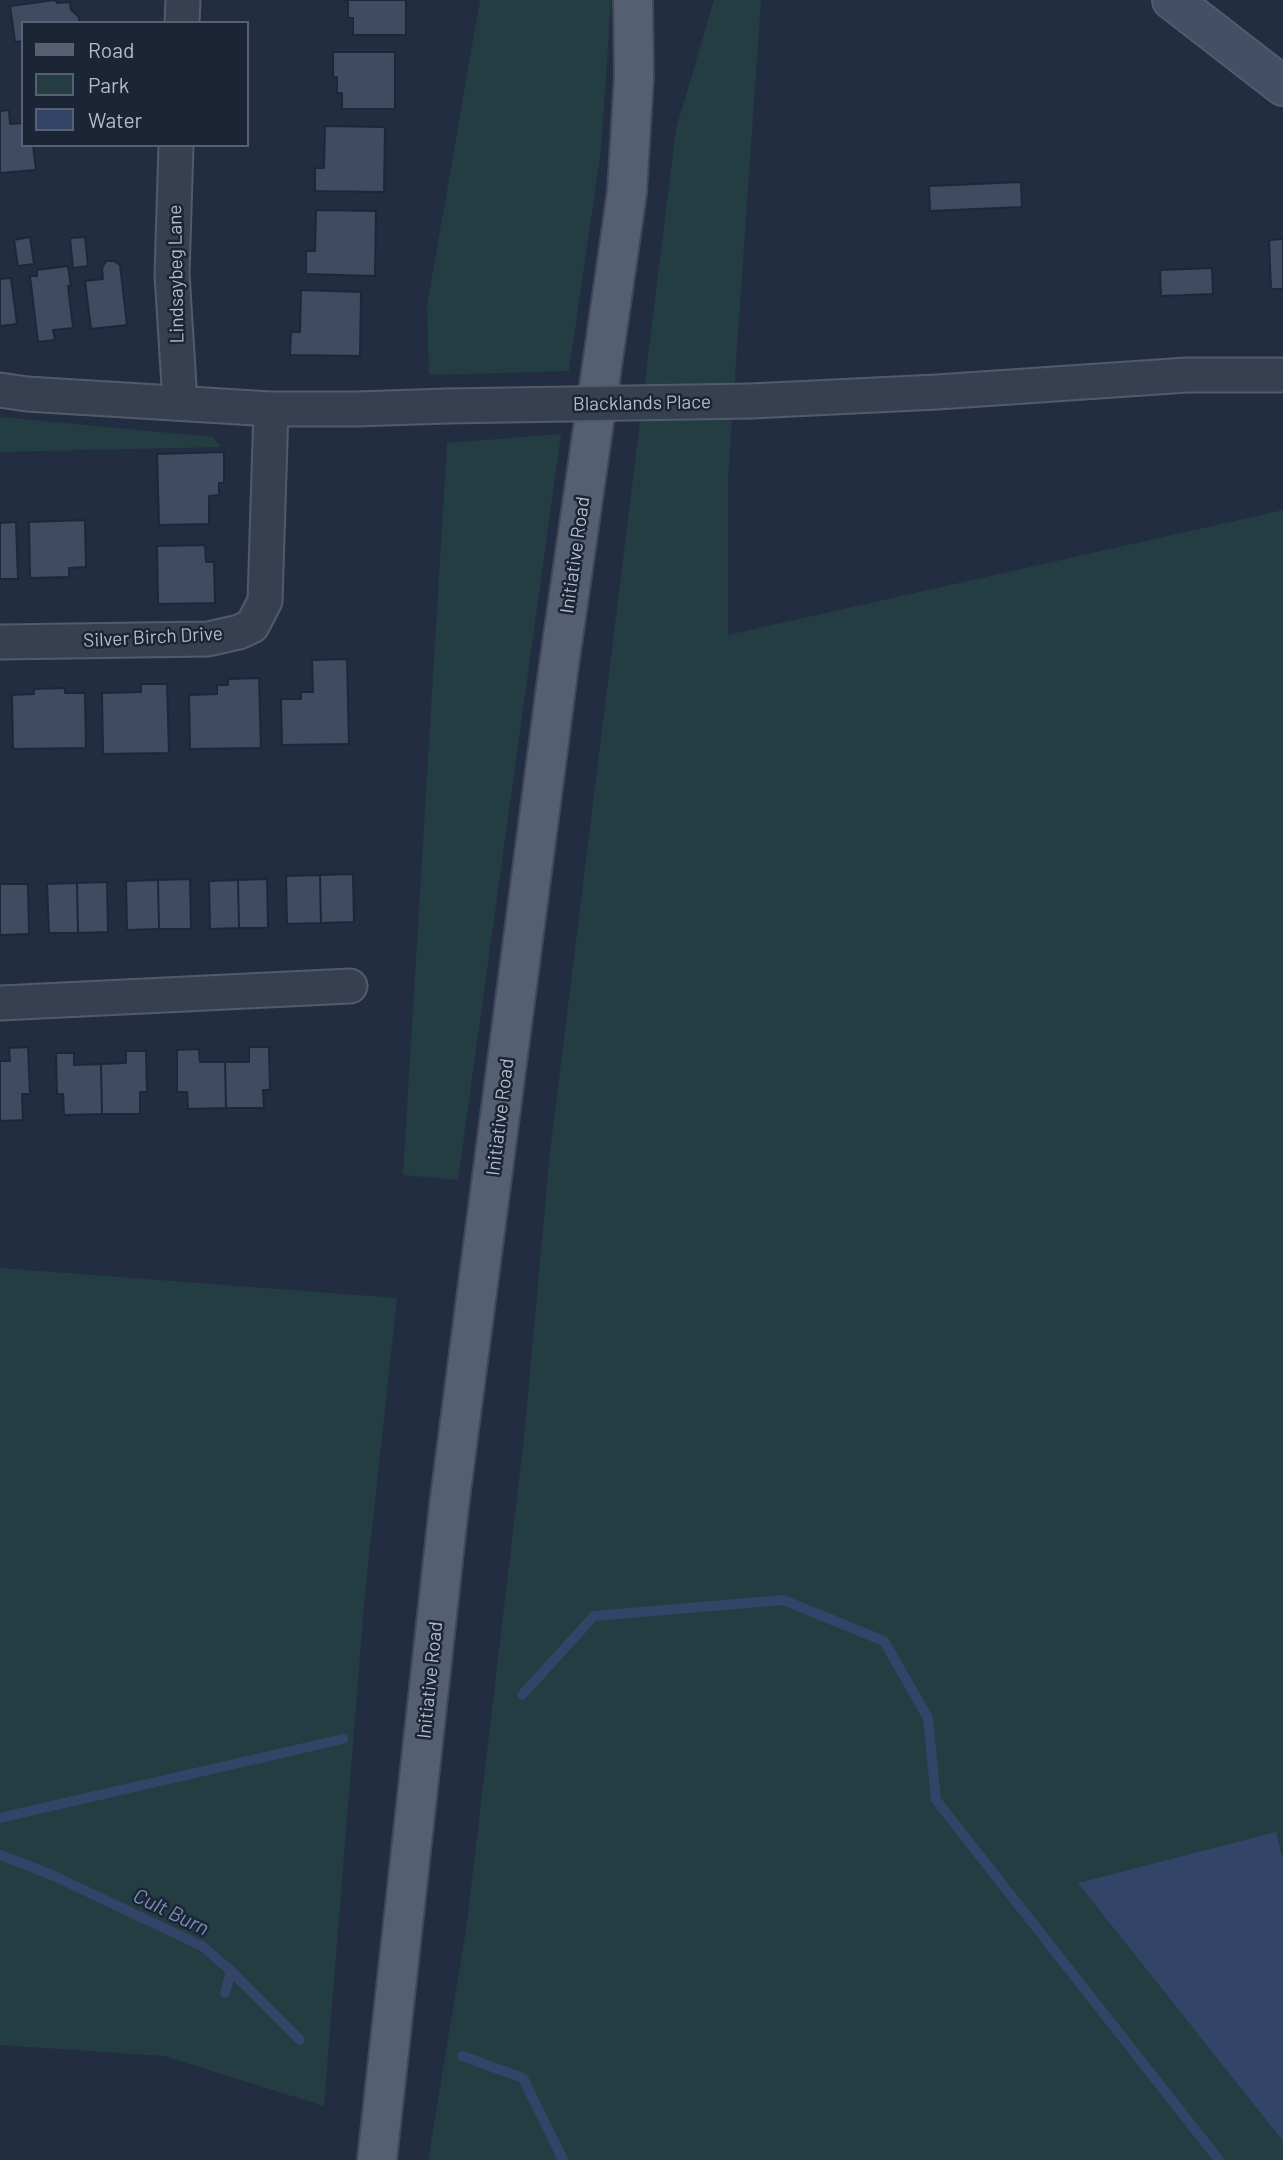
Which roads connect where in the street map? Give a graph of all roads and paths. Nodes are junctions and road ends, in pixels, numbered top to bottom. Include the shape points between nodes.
1 (183, 0) edge
2 (632, 0) edge
3 (659, 0) edge
4 (1172, 0) edge
5 (182, 21) edge
6 (634, 76) junction
7 (1283, 86) edge
8 (176, 147) edge
9 (1283, 375) edge
10 (0, 390) edge
11 (180, 402) junction
12 (271, 409) junction
13 (0, 642) edge
14 (351, 986) dead end
15 (0, 1003) edge
16 (377, 2160) edge

1 - 5 street
2 - 6 main road, Initiative Road
3 - 6 main road, Initiative Road
4 - 7 main road
6 - 16 main road, Initiative Road via 627,192 556,685 449,1506
8 - 11 street, Lindsaybeg Lane via 172,274
9 - 12 street, Blacklands Place, bridge via 1186,375 751,401
10 - 11 street, Blacklands Place
11 - 12 street, Blacklands Place
12 - 13 street, Silver Birch Drive via 265,601 252,626 208,639
14 - 15 street

